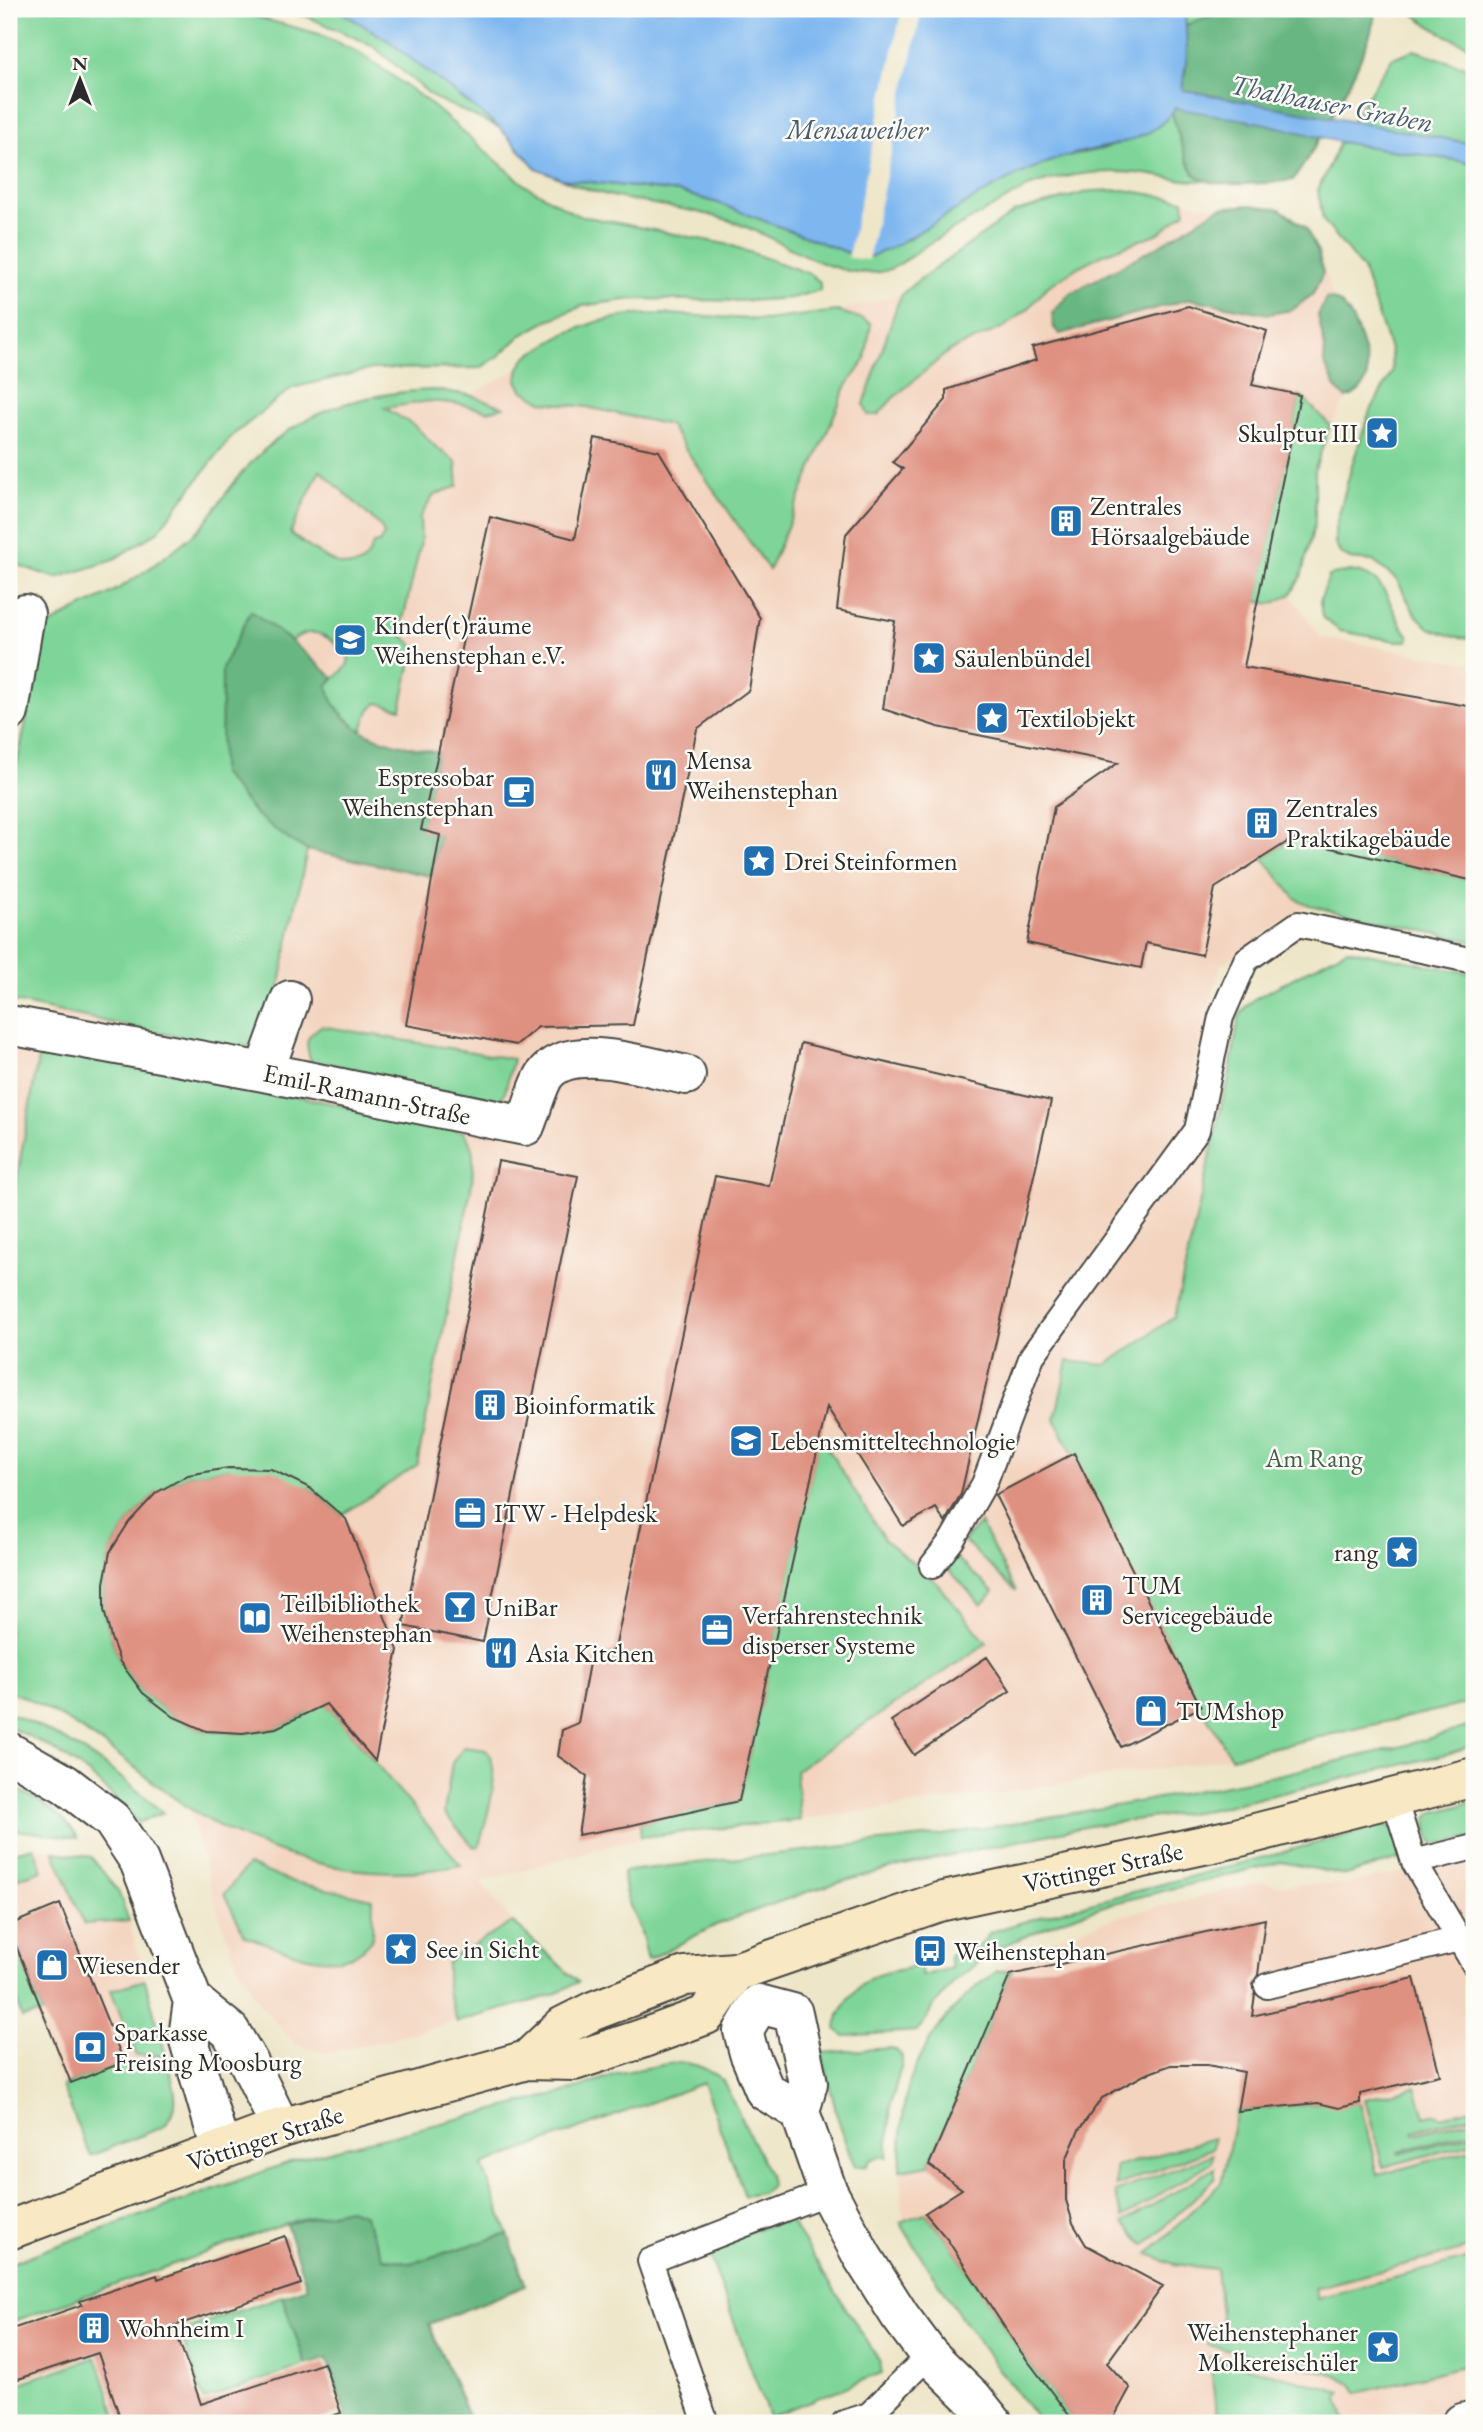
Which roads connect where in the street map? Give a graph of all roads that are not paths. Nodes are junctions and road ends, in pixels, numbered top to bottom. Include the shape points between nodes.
1 (25, 614) dead end
2 (9, 712) edge
3 (1474, 961) edge
4 (290, 1000) dead end
5 (9, 1025) edge
6 (264, 1072) junction
7 (686, 1075) dead end
8 (932, 1566) dead end
9 (10, 1755) edge
10 (1474, 1777) edge
11 (1394, 1798) junction
12 (1474, 1847) edge
13 (1414, 1862) junction
14 (1460, 1939) junction
15 (1474, 1964) edge
16 (746, 1982) junction
17 (1267, 1986) dead end
18 (193, 2001) junction
19 (800, 2112) junction
20 (281, 2128) junction
21 (221, 2150) junction
22 (828, 2192) junction
23 (9, 2230) edge
24 (929, 2355) junction
25 (868, 2419) edge
26 (1474, 2420) edge
27 (706, 2423) edge
28 (844, 2423) edge
29 (993, 2423) edge
30 (1462, 2423) edge

1 - 2 street
3 - 8 lane via 1298,924 1247,960 1221,1017 1197,1130 1032,1356 984,1484
4 - 6 street
5 - 6 street, Emil-Ramann-Straße
6 - 7 street, Emil-Ramann-Straße via 525,1126 545,1075 562,1061 596,1057
9 - 18 street via 65,1784 112,1820 139,1861
10 - 11 main road, Vöttinger Straße
11 - 13 lane
11 - 16 main road, Vöttinger Straße via 1236,1838 939,1902
12 - 13 lane
13 - 14 lane
14 - 15 lane
14 - 17 lane
16 - 19 street via 743,2031 749,2053 765,2091
16 - 19 street via 793,2013 808,2082
16 - 20 main road, Vöttinger Straße via 706,2015 574,2061 527,2060
18 - 20 street via 230,2031
18 - 21 street via 188,2037
19 - 22 street
20 - 21 main road, Vöttinger Straße
21 - 23 main road, Vöttinger Straße
22 - 24 street via 862,2256
22 - 27 lane via 650,2261
24 - 25 lane
24 - 29 street
25 - 28 lane
26 - 30 street

